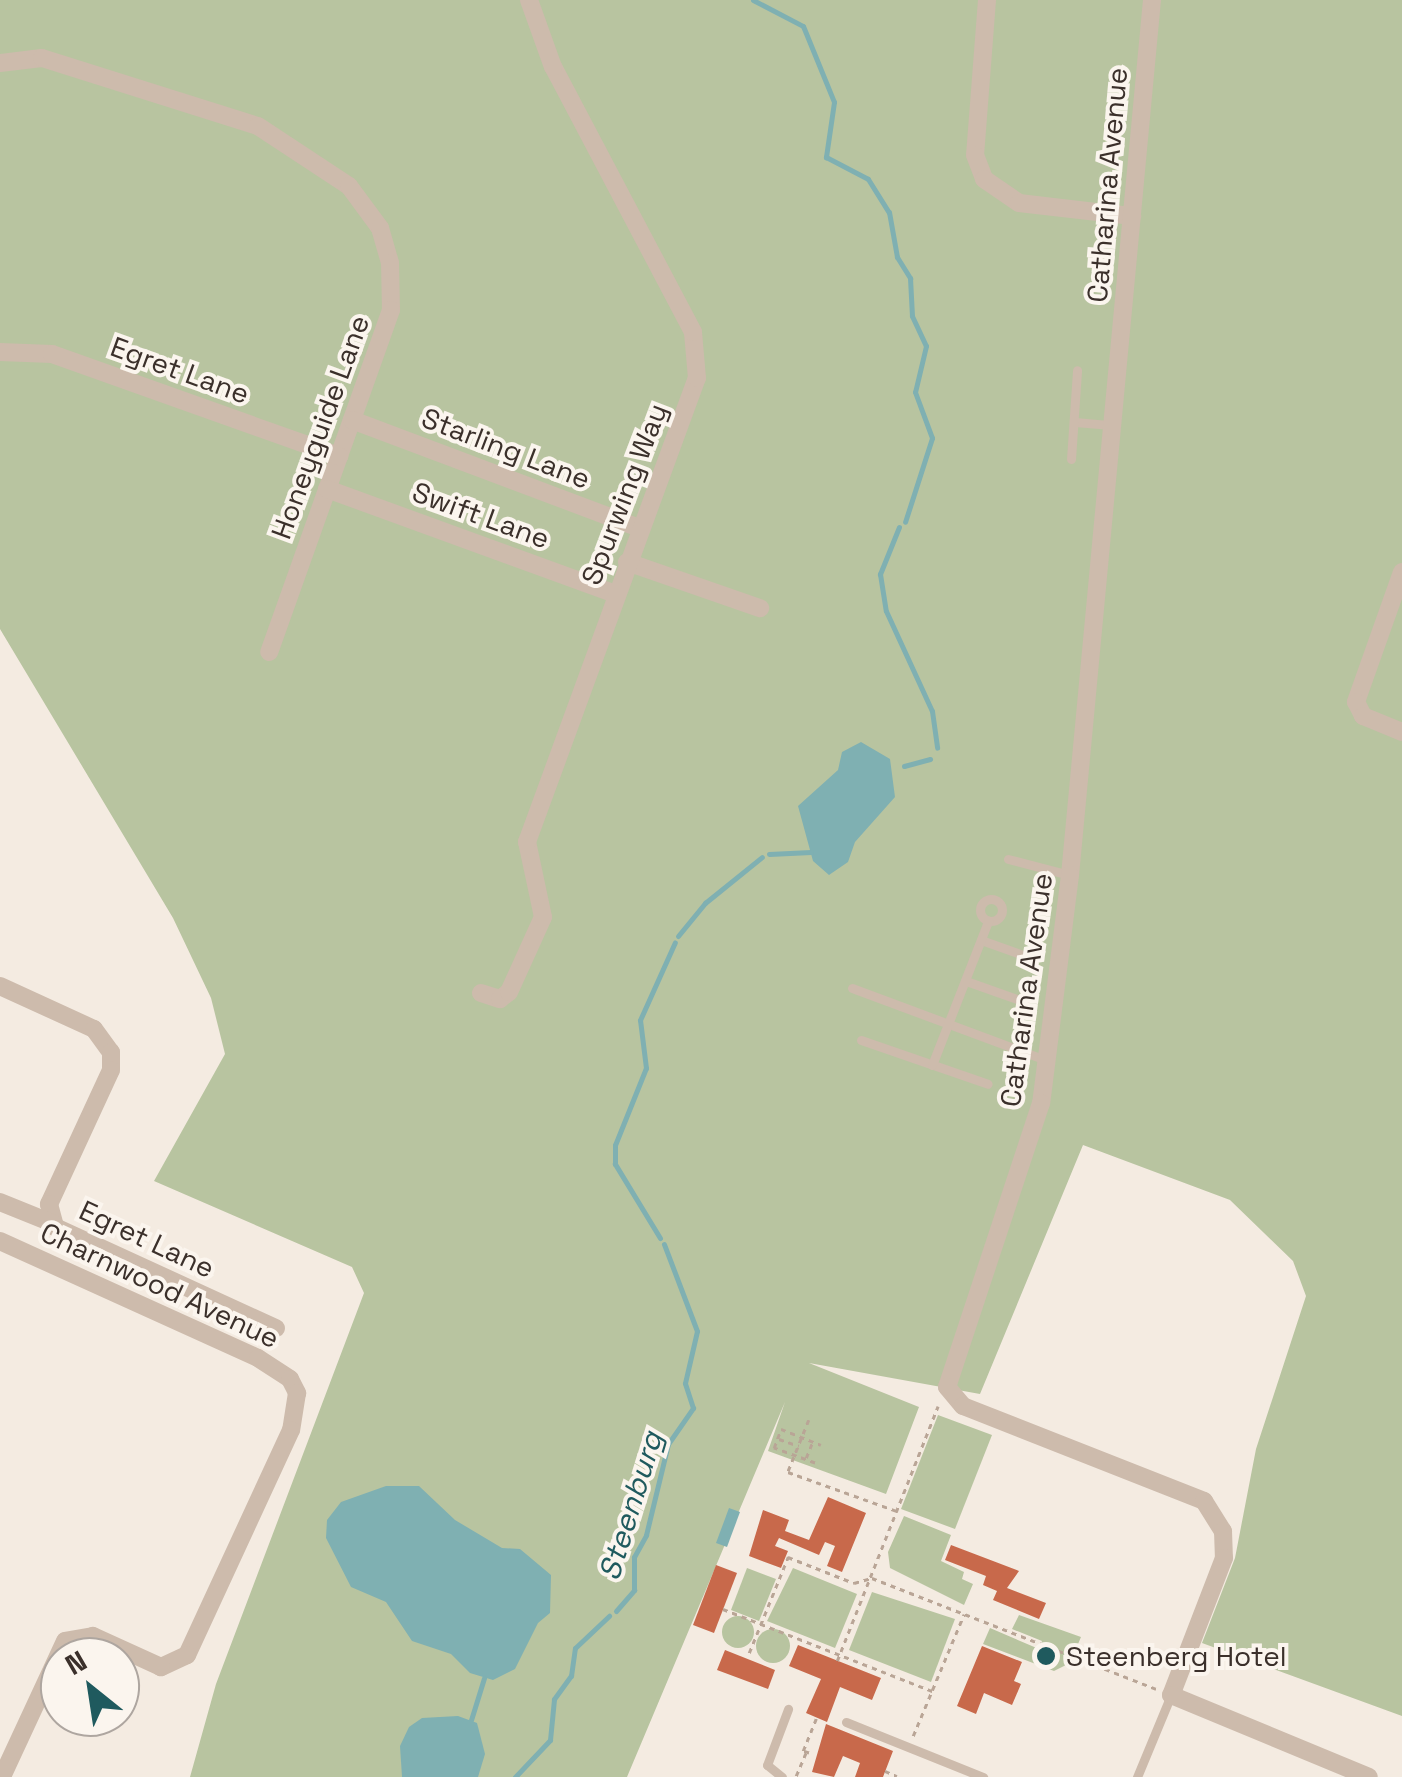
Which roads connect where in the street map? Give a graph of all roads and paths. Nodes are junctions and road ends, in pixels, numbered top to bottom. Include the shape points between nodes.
1 (529, 0) edge
2 (987, 0) edge
3 (1152, 0) edge
4 (0, 62) edge
5 (1132, 216) junction
6 (0, 352) edge
7 (1077, 370) dead end
8 (352, 420) junction
9 (1074, 422) junction
10 (1111, 425) junction
11 (339, 456) junction
12 (1072, 459) dead end
13 (327, 489) junction
14 (640, 528) junction
15 (627, 562) junction
16 (1402, 572) edge
17 (616, 594) junction
18 (760, 608) dead end
19 (269, 652) dead end
20 (1402, 732) edge
21 (1008, 859) dead end
22 (1070, 875) junction
23 (988, 921) dead end
24 (982, 940) junction
25 (1024, 955) dead end
26 (966, 981) junction
27 (0, 986) edge
28 (852, 988) dead end
29 (481, 993) dead end
30 (1026, 1002) dead end
31 (949, 1024) junction
32 (862, 1040) dead end
33 (1048, 1060) junction
34 (932, 1065) junction
35 (988, 1084) dead end
36 (0, 1202) edge
37 (52, 1223) junction
38 (0, 1241) edge
39 (276, 1328) dead end
40 (950, 1393) junction
41 (809, 1420) dead end
42 (791, 1433) junction
43 (802, 1437) junction
44 (778, 1439) junction
45 (812, 1441) junction
46 (788, 1442) junction
47 (821, 1445) dead end
48 (799, 1446) junction
49 (784, 1452) junction
50 (795, 1456) junction
51 (805, 1460) junction
52 (815, 1463) dead end
53 (899, 1512) junction
54 (872, 1578) junction
55 (723, 1609) dead end
56 (965, 1613) junction
57 (761, 1624) junction
58 (749, 1653) dead end
59 (838, 1658) junction
60 (932, 1691) junction
61 (1171, 1696) junction
62 (788, 1709) dead end
63 (816, 1718) dead end
64 (846, 1722) dead end
65 (908, 1746) junction
66 (885, 1771) dead end
67 (897, 1776) edge
68 (2, 1777) edge
69 (782, 1777) edge
70 (796, 1777) edge
71 (982, 1777) edge
72 (1137, 1777) edge
73 (1369, 1777) edge

1 - 14 street, Spurwing Way via 554,68 696,342 697,378
2 - 5 street via 975,155 984,179 1019,203
3 - 5 street, Catharina Avenue
4 - 8 street, Honeyguide Lane via 42,58 249,122 350,186 386,242 392,301
5 - 10 street, Catharina Avenue
6 - 11 street, Egret Lane via 37,350
7 - 9 lane
8 - 11 street, Honeyguide Lane
8 - 14 street, Starling Lane
9 - 10 lane
9 - 12 lane
10 - 22 street, Catharina Avenue
11 - 13 street, Honeyguide Lane
13 - 17 street, Swift Lane
13 - 19 street, Honeyguide Lane
14 - 15 street, Spurwing Way
15 - 17 street, Spurwing Way
15 - 18 street
16 - 20 street via 1356,702 1363,716
17 - 29 street, Spurwing Way via 527,842 543,916 505,996
21 - 22 lane
22 - 33 street, Catharina Avenue
23 - 24 lane
24 - 25 lane
24 - 26 lane
26 - 30 lane
26 - 31 lane
27 - 37 street, Egret Lane via 94,1028 111,1052 110,1070 49,1204
28 - 31 lane
31 - 33 lane
31 - 34 lane
32 - 34 lane
33 - 40 street, Catharina Avenue via 1041,1103 947,1372
34 - 35 lane
36 - 37 street, Egret Lane
37 - 39 street, Egret Lane
38 - 68 street, Charnwood Avenue via 258,1358 294,1382 291,1430 187,1655 161,1667 93,1636 65,1641
40 - 53 path via 939,1402
40 - 61 street via 964,1406 1196,1496 1213,1510 1224,1558
41 - 43 path
42 - 43 path
42 - 44 path via 782,1429
42 - 46 path
43 - 45 path
43 - 48 path
44 - 46 path
44 - 49 path via 774,1448
45 - 47 path
45 - 51 path
46 - 48 path
46 - 49 path
48 - 50 path
49 - 50 path
50 - 51 path
50 - 53 path via 788,1472
51 - 52 path
53 - 54 path
54 - 56 path
54 - 57 path via 854,1583 788,1557
54 - 59 path
55 - 57 path
56 - 60 path
56 - 61 path
57 - 58 path
57 - 59 path
59 - 60 path
60 - 65 path
61 - 72 lane
61 - 73 street
62 - 69 lane via 767,1765
63 - 70 path
64 - 65 lane
65 - 71 lane
66 - 67 path

